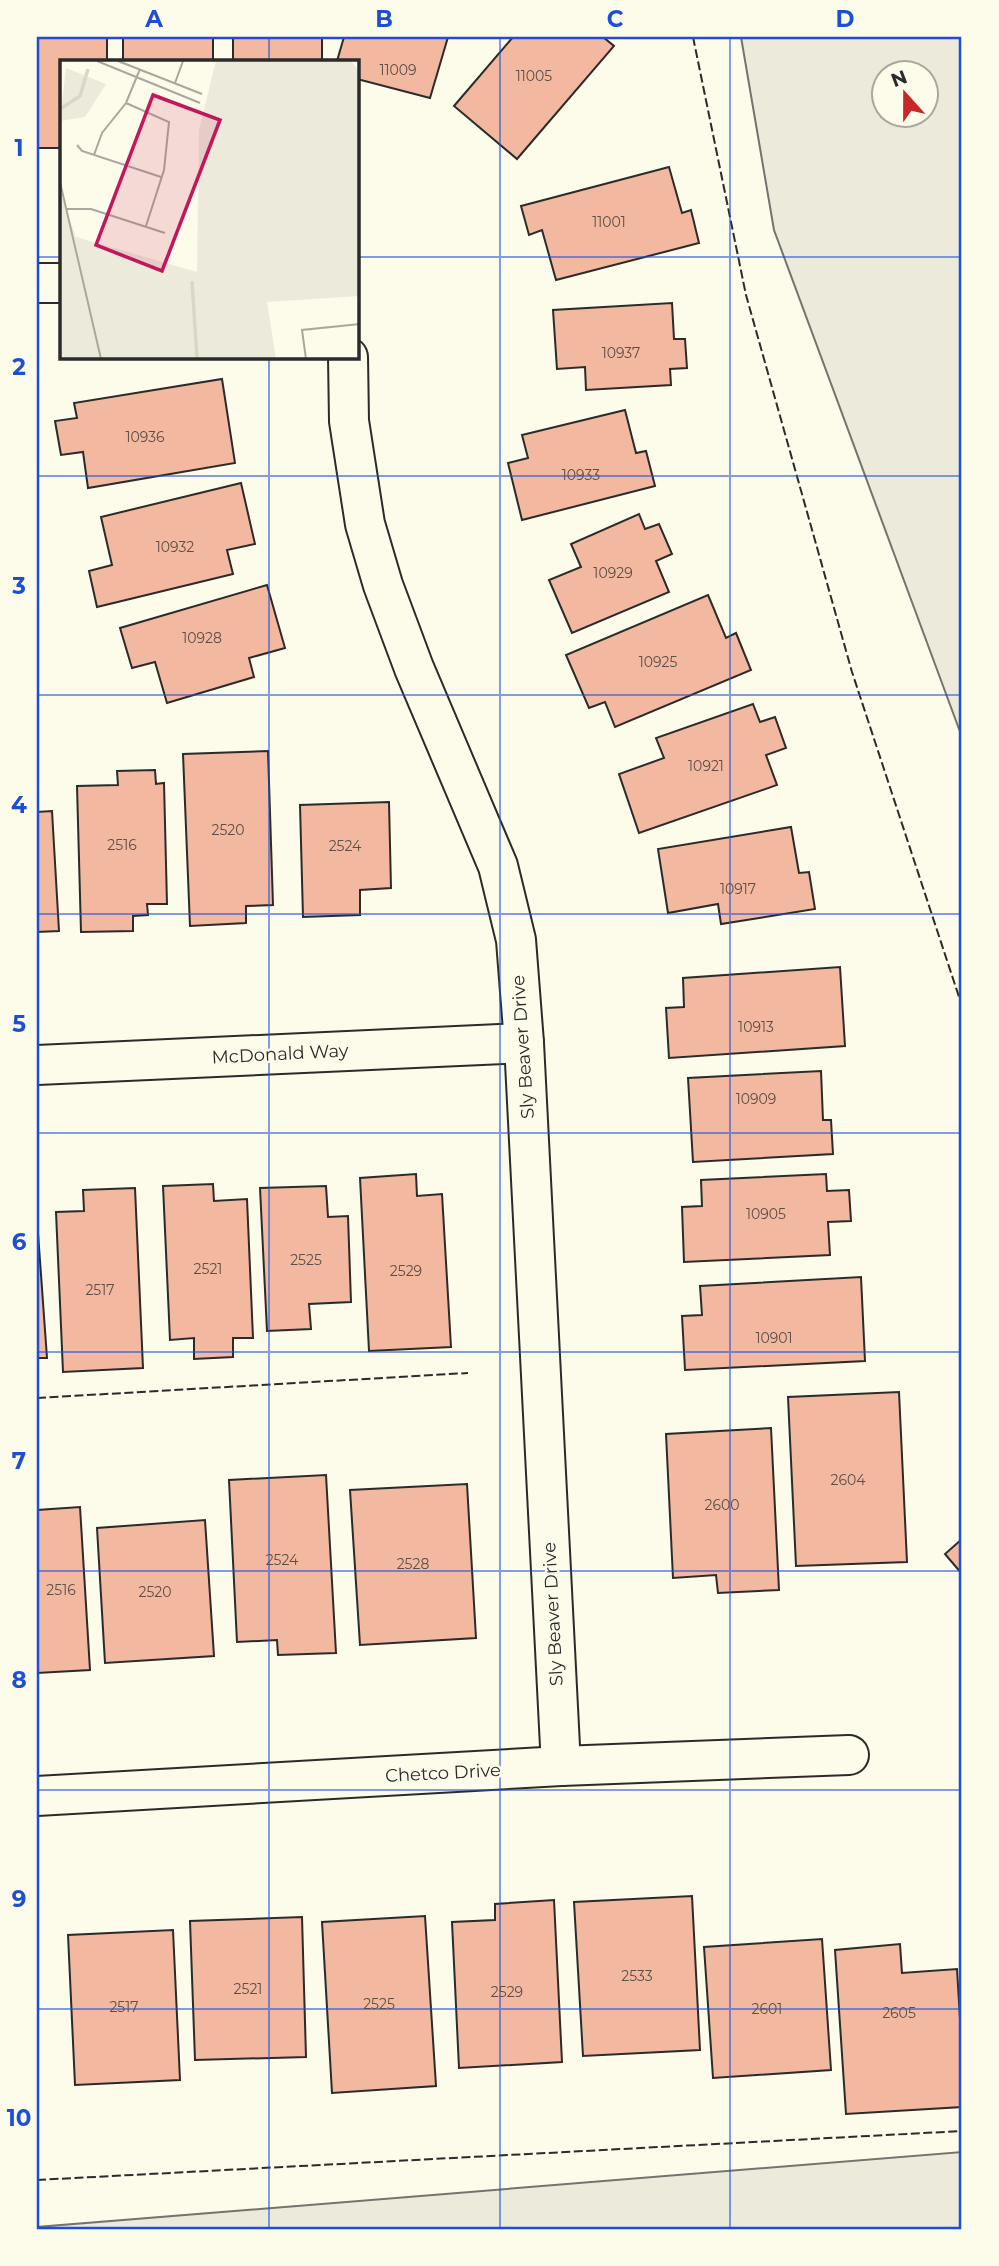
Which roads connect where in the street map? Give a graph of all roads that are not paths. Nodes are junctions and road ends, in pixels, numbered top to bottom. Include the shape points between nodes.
1 (37, 283) edge
2 (60, 283) edge
3 (348, 359) edge
4 (524, 1043) junction
5 (37, 1065) edge
6 (849, 1755) dead end
7 (561, 1766) junction
8 (37, 1796) edge

1 - 2 street
3 - 4 street, Sly Beaver Drive via 349,421 365,524 414,668 498,866 516,940
4 - 5 street, McDonald Way
4 - 7 street, Sly Beaver Drive
6 - 7 street, Chetco Drive
7 - 8 street, Chetco Drive

